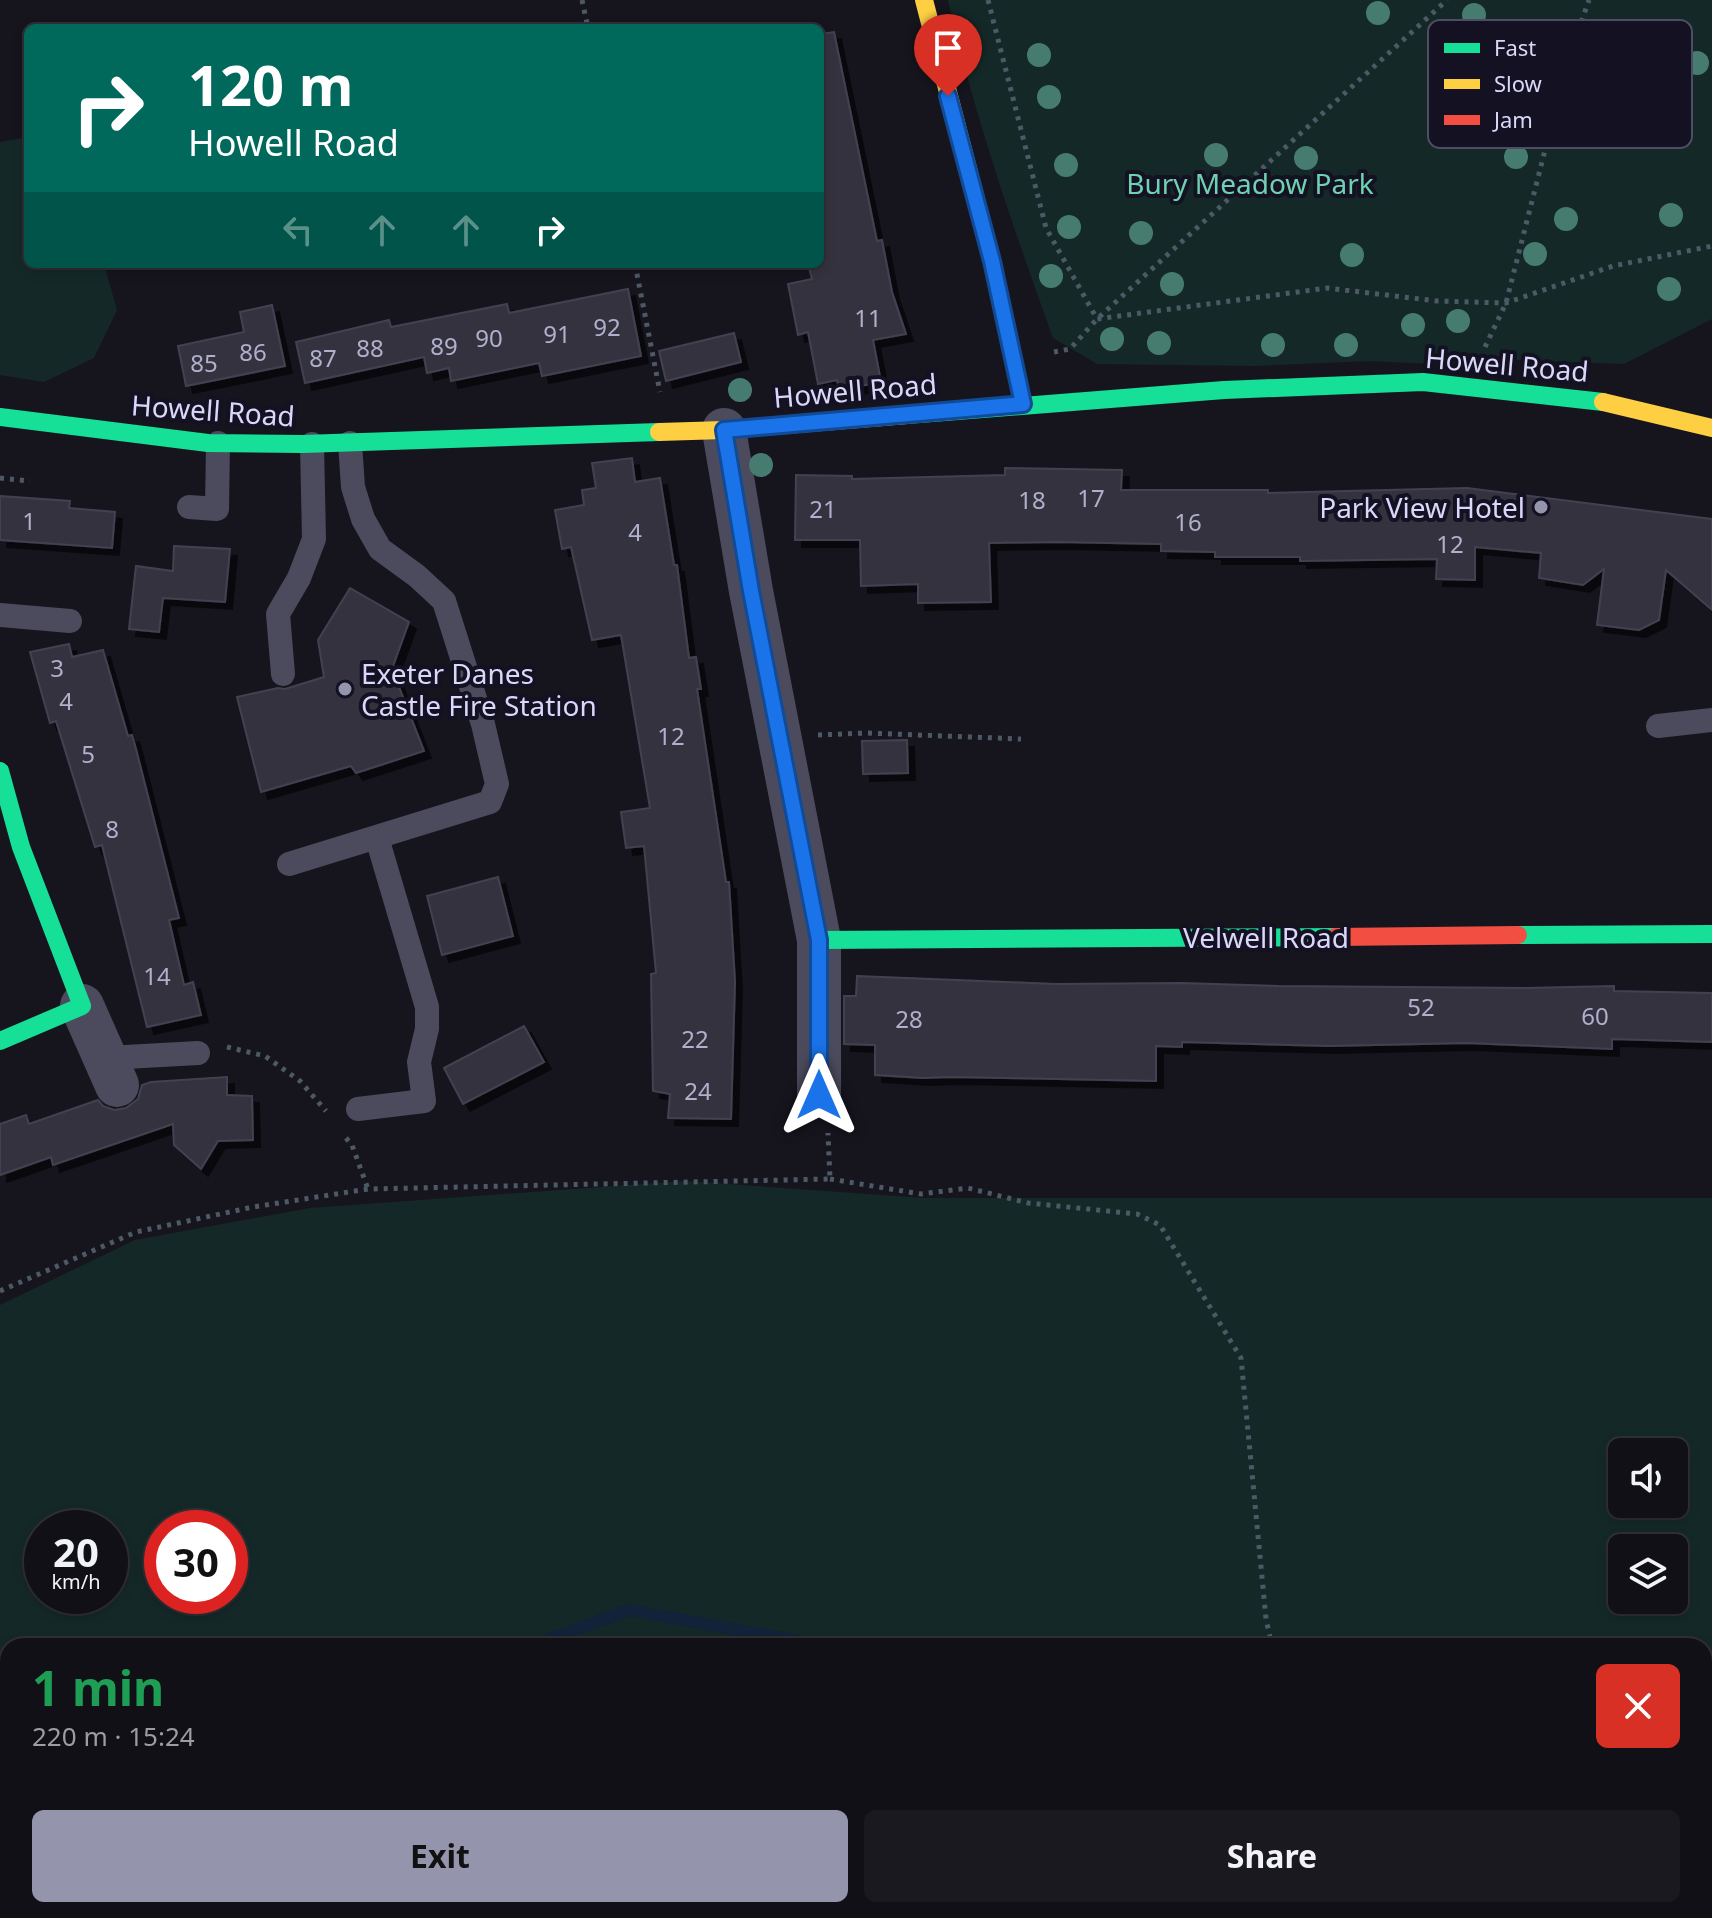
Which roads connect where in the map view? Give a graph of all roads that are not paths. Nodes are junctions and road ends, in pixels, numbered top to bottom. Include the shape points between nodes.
1 (924, 0) edge
2 (1023, 404) junction
3 (0, 417) edge
4 (1712, 428) edge
5 (724, 430) junction
6 (218, 443) junction
7 (350, 443) junction
8 (312, 444) junction
9 (189, 507) dead end
10 (0, 615) edge
11 (70, 621) dead end
12 (283, 674) dead end
13 (1712, 720) edge
14 (1658, 726) dead end
15 (0, 771) edge
16 (377, 838) junction
17 (289, 864) dead end
18 (1712, 934) edge
19 (819, 940) junction
20 (82, 1006) junction
21 (0, 1041) edge
22 (198, 1053) dead end
23 (112, 1072) joint
24 (819, 1095) road end
25 (358, 1109) dead end

1 - 2 street
2 - 4 street, Howell Road via 1423,382 1617,403
2 - 5 street, Howell Road
3 - 6 street, Howell Road
5 - 7 street, Howell Road
5 - 19 street
6 - 8 street, Howell Road
6 - 9 lane via 217,509
7 - 8 street, Howell Road
7 - 16 lane via 353,487 380,549 444,601 497,784 490,802
8 - 12 lane via 314,539 278,614
10 - 11 lane
13 - 14 lane
15 - 20 street via 21,847
16 - 17 lane
16 - 25 lane via 427,1007 419,1062 424,1101
18 - 19 street, Velwell Road
19 - 24 street
20 - 21 street
20 - 23 street
22 - 23 lane

